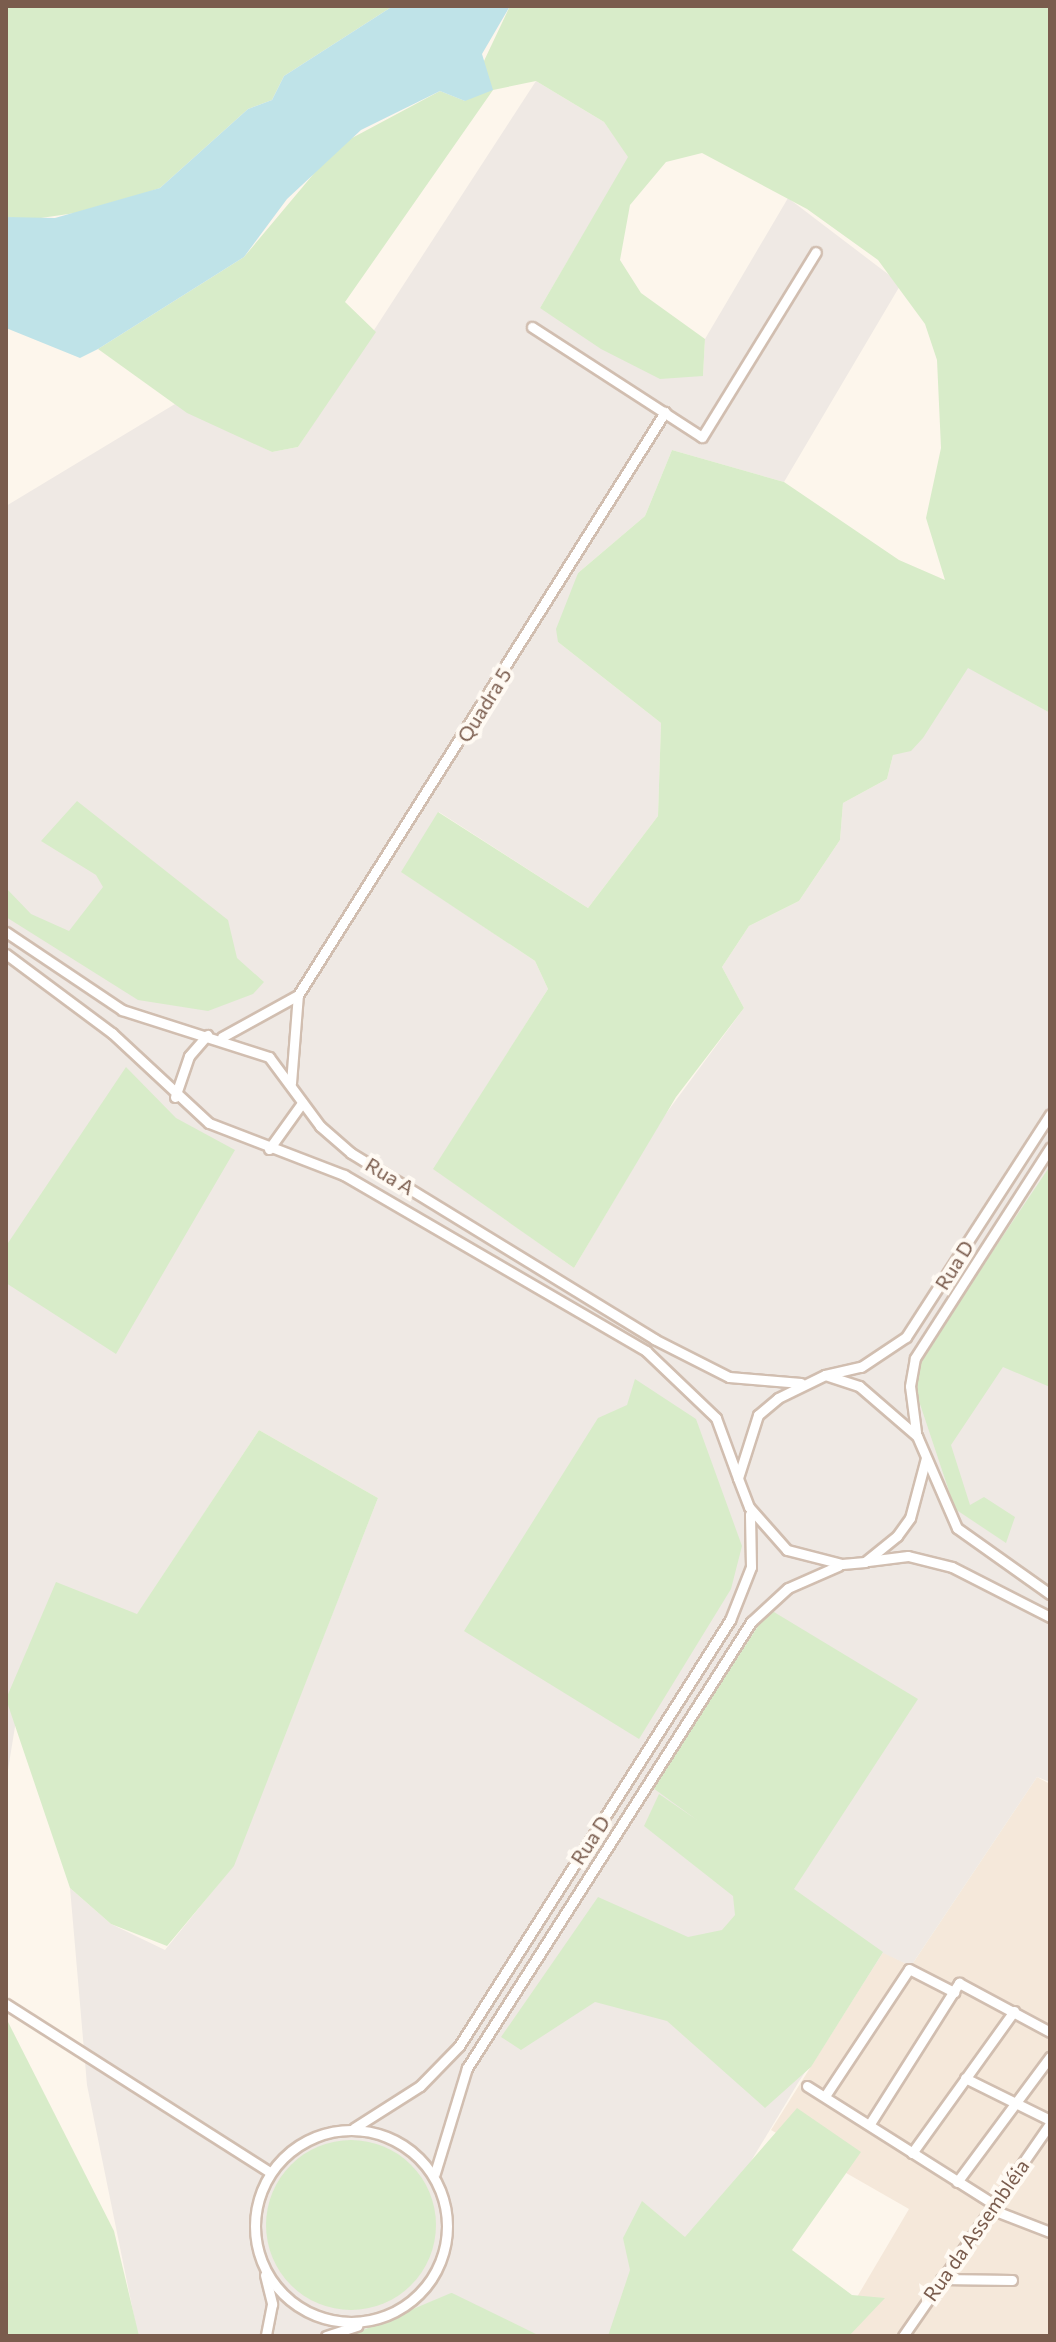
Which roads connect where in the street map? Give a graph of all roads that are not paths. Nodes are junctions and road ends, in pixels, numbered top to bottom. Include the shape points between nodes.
1 (816, 252) dead end
2 (532, 327) dead end
3 (665, 412) junction
4 (6, 932) edge
5 (6, 954) edge
6 (298, 995) junction
7 (207, 1035) junction
8 (222, 1038) junction
9 (291, 1084) junction
10 (175, 1097) junction
11 (302, 1103) junction
12 (1050, 1114) edge
13 (1050, 1148) edge
14 (269, 1149) junction
15 (569, 1287) junction
16 (562, 1301) junction
17 (825, 1375) junction
18 (801, 1383) junction
19 (917, 1436) junction
20 (926, 1458) junction
21 (738, 1478) junction
22 (749, 1507) junction
23 (865, 1562) junction
24 (842, 1564) junction
25 (1050, 1594) edge
26 (1050, 1617) edge
27 (548, 1906) junction
28 (563, 1915) junction
29 (954, 1992) junction
30 (6, 2004) edge
31 (1014, 2011) junction
32 (1050, 2032) edge
33 (1050, 2057) edge
34 (965, 2078) junction
35 (807, 2086) dead end
36 (825, 2096) junction
37 (1016, 2105) junction
38 (871, 2122) junction
39 (1050, 2122) edge
40 (354, 2128) junction
41 (912, 2153) junction
42 (268, 2171) junction
43 (435, 2173) junction
44 (957, 2182) junction
45 (994, 2207) junction
46 (1050, 2232) edge
47 (263, 2268) junction
48 (941, 2279) junction
49 (1012, 2280) dead end
50 (362, 2324) junction
51 (266, 2336) edge
52 (326, 2336) edge
53 (903, 2336) edge

1 - 3 street via 702,437
2 - 3 street
3 - 6 street, Quadra 5
4 - 7 street, Rua A via 122,1010
5 - 10 street, Rua A via 112,1033
6 - 8 street, Quadra 5
6 - 9 street, Quadra 5
7 - 8 street, Rua A
7 - 10 street via 189,1056
8 - 9 street, Rua A via 269,1057
9 - 11 street, Rua A
10 - 14 street, Rua A via 230,1135
11 - 14 street
11 - 15 street, Rua A via 351,1153
12 - 17 street, Rua D via 906,1337 861,1367
13 - 19 street, Rua D via 915,1358 910,1386
14 - 16 street, Rua A via 344,1175
15 - 16 street
15 - 18 street, Rua A via 709,1369
16 - 21 street, Rua A via 693,1390 731,1445
17 - 18 street
17 - 19 street via 876,1395
18 - 21 street via 758,1415
19 - 20 street
20 - 23 street via 910,1518
20 - 25 street via 957,1528
21 - 22 street
22 - 24 street via 787,1550
22 - 27 street, Rua D via 751,1567 730,1620
23 - 24 street
23 - 26 street via 908,1556 952,1567
24 - 28 street, Rua D via 788,1588 751,1622
27 - 28 street
27 - 40 street, Rua D via 459,2046 420,2086
28 - 43 street, Rua D via 467,2068
29 - 31 street via 959,1983
29 - 36 street via 909,1969
29 - 38 street
30 - 42 street
31 - 32 street
31 - 34 street
33 - 37 street
34 - 37 street
34 - 41 street
35 - 36 street
36 - 38 street
37 - 39 street
37 - 44 street
38 - 41 street
39 - 45 street, Rua da Assembléia
40 - 42 street via 318,2135
40 - 43 street via 391,2138
41 - 44 street
42 - 47 street via 257,2213
43 - 50 street via 443,2224 432,2281 413,2301
44 - 45 street
45 - 46 street
45 - 48 street, Rua da Assembléia
47 - 50 street via 286,2299 312,2316
47 - 51 street via 272,2304
48 - 49 street
48 - 53 street, Rua da Assembléia
50 - 52 street

